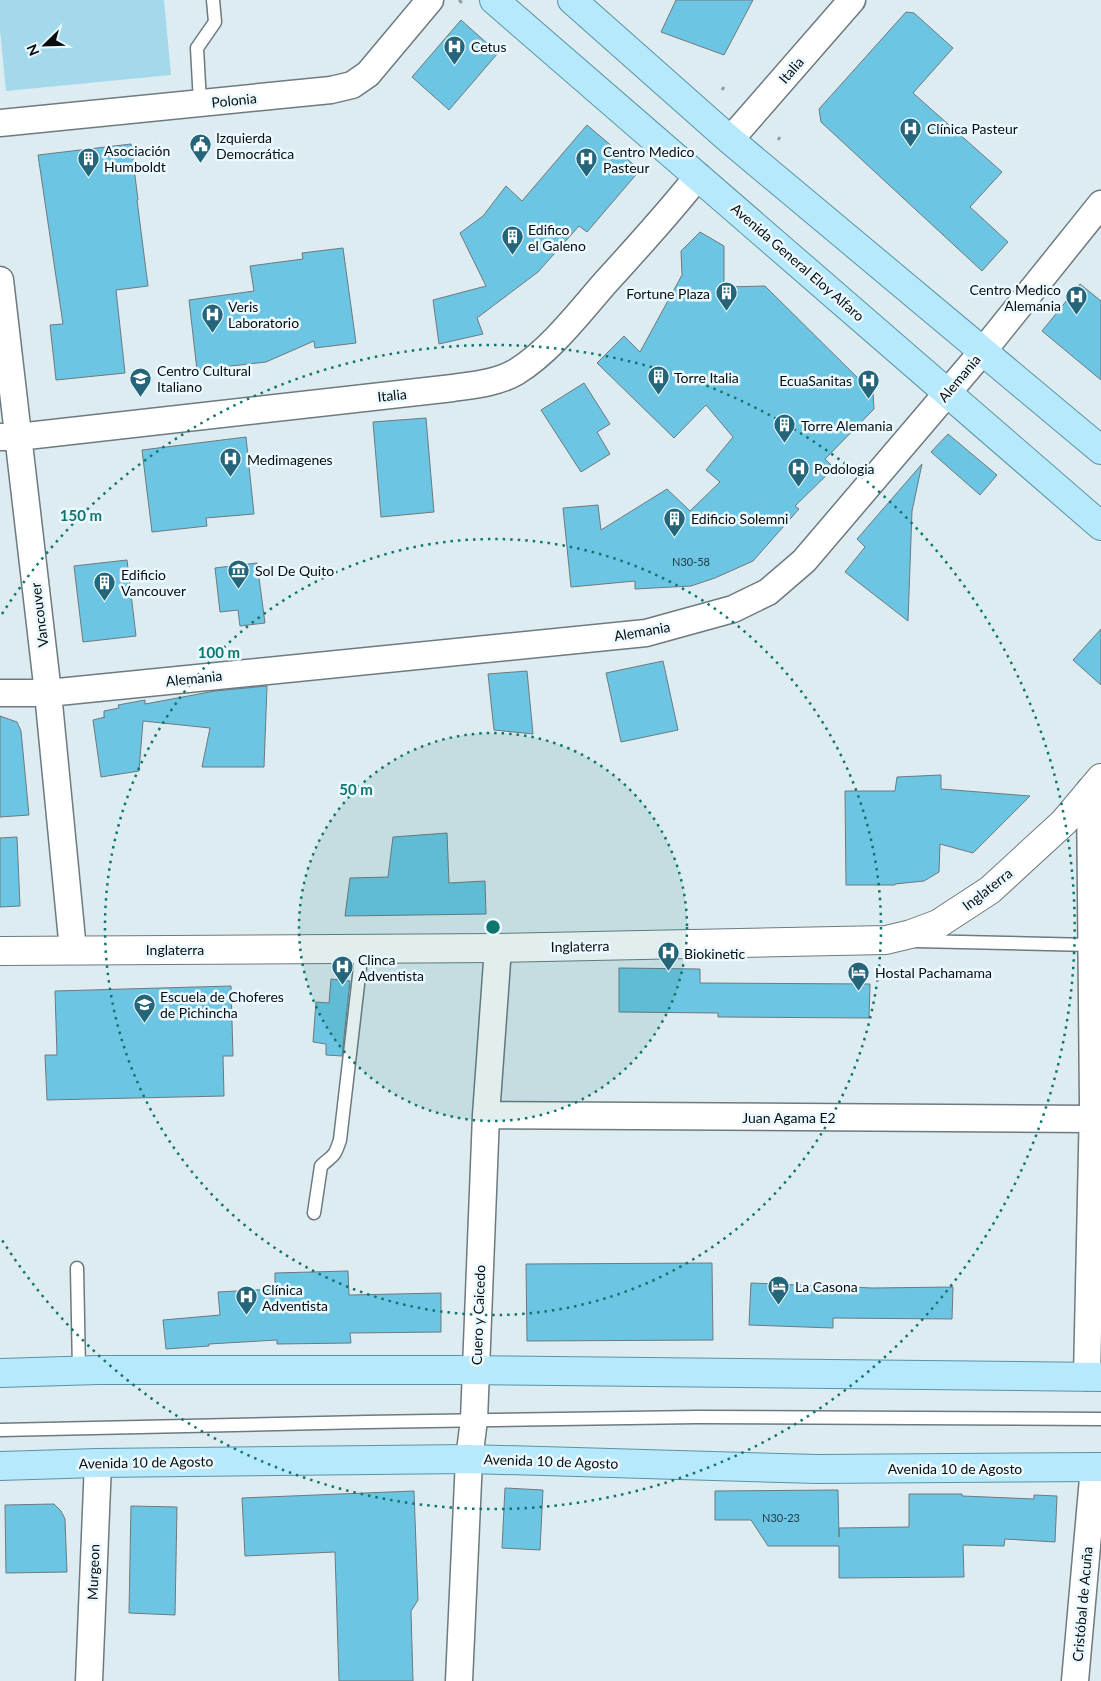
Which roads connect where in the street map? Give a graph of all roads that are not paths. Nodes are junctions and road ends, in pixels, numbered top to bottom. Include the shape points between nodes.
1 (213, 0) edge
2 (430, 0) edge
3 (494, 0) edge
4 (572, 0) edge
5 (852, 0) edge
6 (200, 103) junction
7 (0, 123) edge
8 (730, 140) junction
9 (698, 176) junction
10 (1101, 204) edge
11 (0, 280) edge
12 (983, 351) junction
13 (947, 392) junction
14 (9, 437) edge
15 (1101, 450) edge
16 (1101, 526) edge
17 (0, 693) edge
18 (48, 693) junction
19 (1095, 784) edge
20 (886, 940) junction
21 (1091, 945) junction
22 (360, 948) junction
23 (498, 948) junction
24 (74, 950) junction
25 (0, 951) edge
26 (486, 1116) junction
27 (1092, 1119) junction
28 (314, 1213) dead end
29 (77, 1268) dead end
30 (79, 1370) junction
31 (475, 1370) junction
32 (0, 1373) edge
33 (1094, 1377) edge
34 (1101, 1419) edge
35 (474, 1420) junction
36 (0, 1430) edge
37 (470, 1459) junction
38 (98, 1463) junction
39 (0, 1466) edge
40 (1098, 1467) edge
41 (89, 1681) edge
42 (459, 1681) edge
43 (1075, 1681) edge

1 - 6 lane via 214,22 197,48
2 - 6 street, Polonia via 368,74 352,85
3 - 9 main road, Avenida General Eloy Alfaro
4 - 8 main road
5 - 8 street, Italia
6 - 7 street, Polonia
8 - 12 main road
9 - 13 main road, Avenida General Eloy Alfaro
9 - 14 street, Italia via 562,332 529,363 500,379 453,388
10 - 12 street, Alemania
11 - 14 street, Vancouver
12 - 13 street, Alemania
12 - 15 main road
13 - 16 main road, Avenida General Eloy Alfaro
13 - 18 street, Alemania via 804,561 768,592 733,609 646,633
14 - 18 street, Vancouver
17 - 18 street, Alemania
18 - 24 street, Vancouver
19 - 20 street, Inglaterra via 1064,822 990,890 938,924
19 - 21 street
20 - 21 lane
20 - 23 street, Inglaterra
21 - 27 street
22 - 23 street, Inglaterra
22 - 24 street, Inglaterra
22 - 28 lane via 340,1140 335,1154 321,1166
23 - 26 street, Cuero y Caicedo
24 - 25 street, Inglaterra
26 - 27 street, Juan Agama E2
26 - 31 street, Cuero y Caicedo
27 - 33 street
29 - 30 lane
30 - 31 main road
30 - 32 main road
31 - 33 main road
31 - 35 street, Cuero y Caicedo
34 - 35 lane via 697,1417
35 - 36 lane
35 - 37 street, Cuero y Caicedo
37 - 38 main road, Avenida 10 de Agosto
37 - 40 main road, Avenida 10 de Agosto via 818,1469
37 - 42 street, Cuero y Caicedo
38 - 39 main road, Avenida 10 de Agosto
38 - 41 street, Murgeon
40 - 43 street, Cristóbal de Acuña

